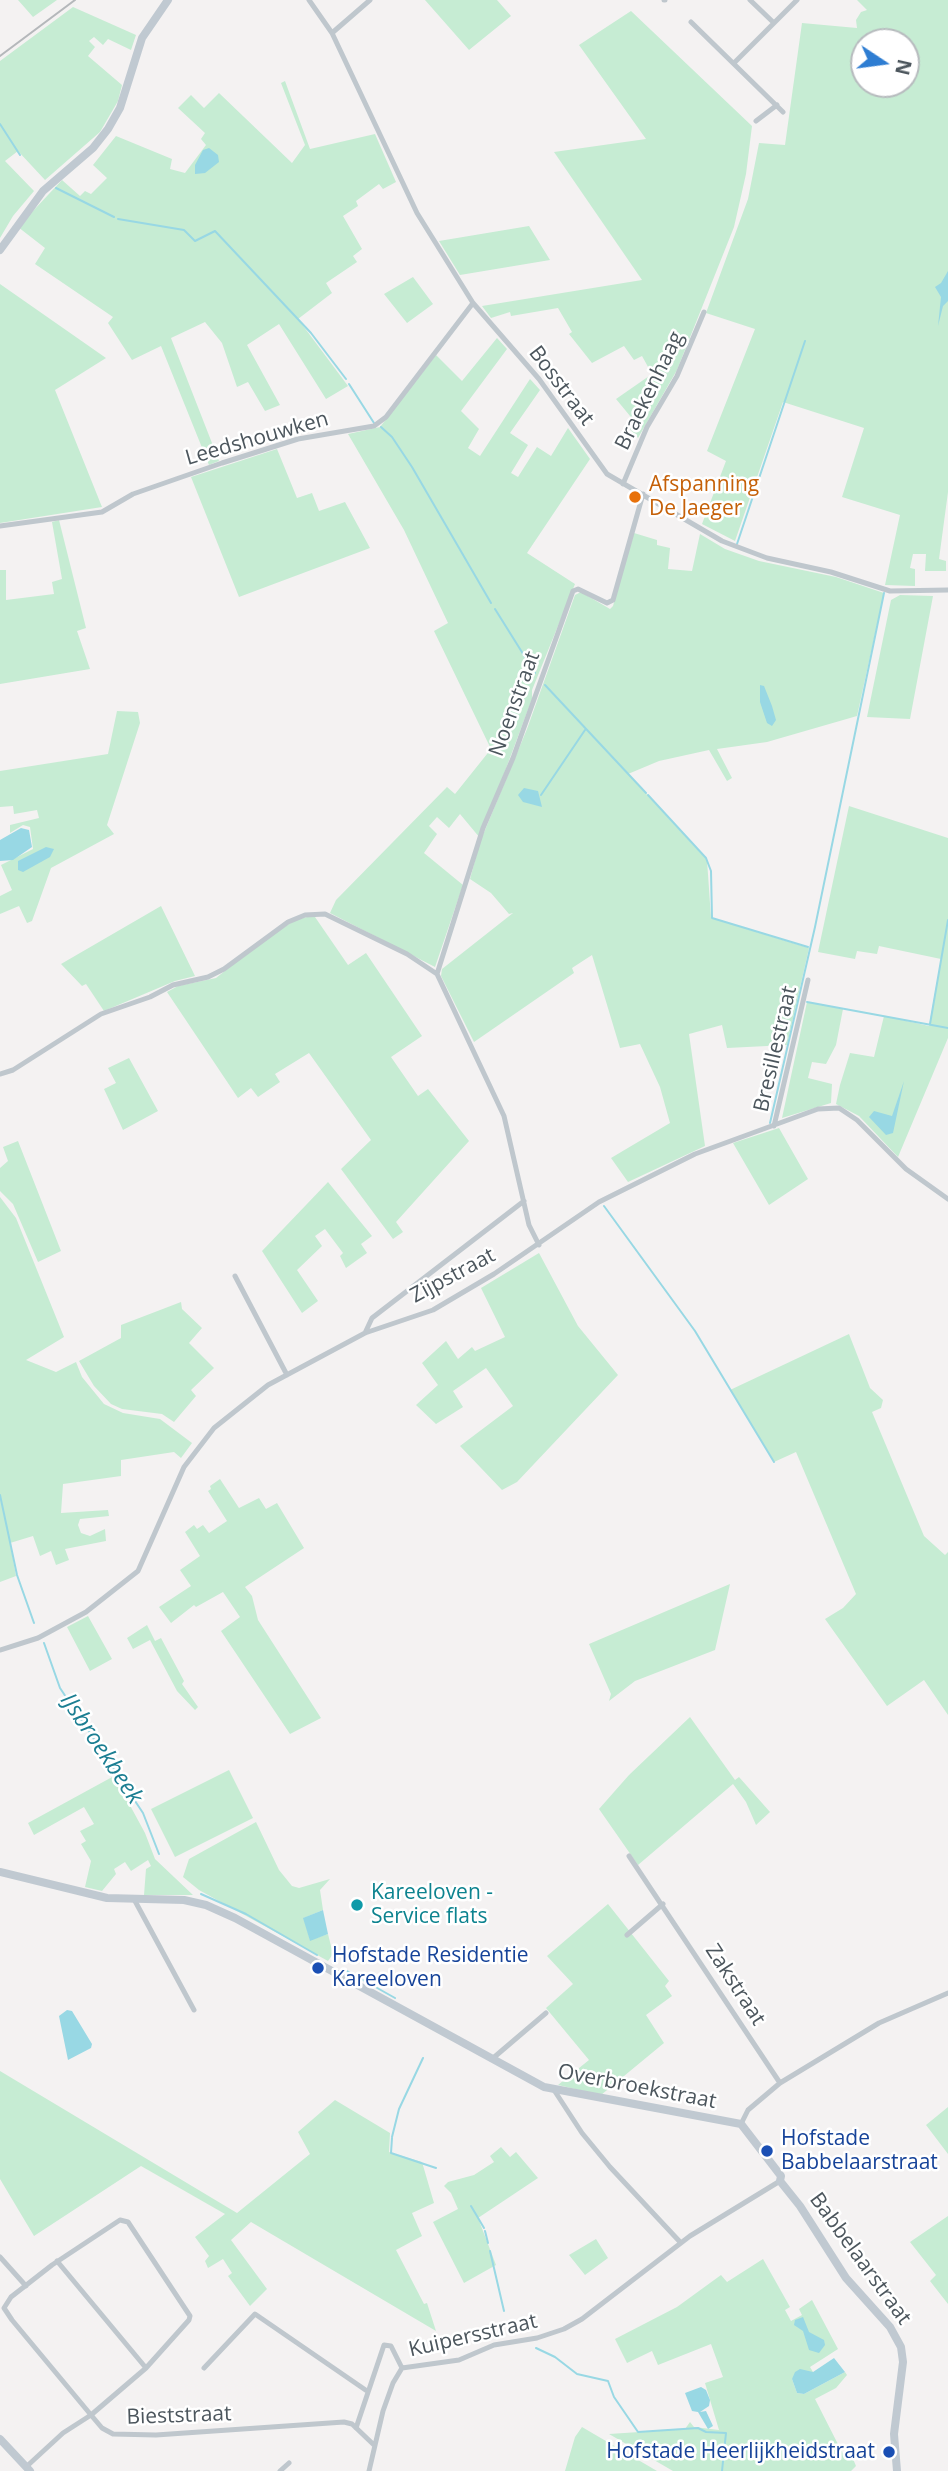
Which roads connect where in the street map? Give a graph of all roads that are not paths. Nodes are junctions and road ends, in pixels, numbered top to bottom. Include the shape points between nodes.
1 (168, 0) edge
2 (309, 0) edge
3 (370, 0) edge
4 (750, 0) edge
5 (796, 0) edge
6 (691, 22) dead end
7 (774, 23) junction
8 (332, 33) junction
9 (734, 63) junction
10 (776, 105) junction
11 (783, 112) dead end
12 (755, 121) dead end
13 (0, 250) edge
14 (473, 303) junction
15 (704, 312) dead end
16 (624, 484) junction
17 (643, 494) junction
18 (0, 526) edge
19 (948, 590) edge
20 (437, 974) junction
21 (808, 980) dead end
22 (0, 1074) edge
23 (774, 1126) junction
24 (948, 1199) edge
25 (524, 1201) junction
26 (539, 1245) junction
27 (235, 1276) dead end
28 (365, 1334) junction
29 (287, 1375) junction
30 (0, 1650) edge
31 (629, 1856) dead end
32 (0, 1872) edge
33 (135, 1901) junction
34 (663, 1904) junction
35 (627, 1935) dead end
36 (948, 1993) edge
37 (194, 2010) dead end
38 (546, 2013) dead end
39 (491, 2060) junction
40 (780, 2084) junction
41 (554, 2090) junction
42 (741, 2124) junction
43 (780, 2181) junction
44 (681, 2243) junction
45 (0, 2256) edge
46 (57, 2261) junction
47 (26, 2286) junction
48 (146, 2368) junction
49 (204, 2368) dead end
50 (402, 2368) junction
51 (367, 2391) junction
52 (90, 2415) junction
53 (356, 2428) junction
54 (0, 2439) edge
55 (374, 2445) junction
56 (289, 2463) dead end
57 (28, 2469) edge
58 (280, 2471) edge
59 (369, 2471) edge
60 (897, 2471) edge

1 - 13 street via 142,38 120,108 108,129 43,191
2 - 8 street, Bosstraat
3 - 8 street
4 - 7 street
5 - 7 street
6 - 9 street
7 - 9 street
8 - 14 street, Bosstraat via 416,213
9 - 10 street
10 - 11 street
10 - 12 street
14 - 16 street, Bosstraat via 539,379 607,474
14 - 18 street, Leedshouwken via 386,417 374,426 298,439 222,463 133,494 102,512
15 - 16 street, Braekenhaag
16 - 17 street, Bosstraat
17 - 19 street, Bosstraat via 722,541 767,558 890,591
17 - 20 street, Noenstraat via 613,600 607,603 578,589 573,591 483,828
20 - 22 street via 338,919 305,915 279,927 216,973 101,1014
20 - 25 street via 504,1116
21 - 23 street, Bresillestraat
23 - 24 street, Zijpstraat via 818,1109 839,1108 906,1169
23 - 26 street, Zijpstraat via 695,1153 620,1191
25 - 26 street
25 - 28 street via 372,1318
26 - 28 street, Zijpstraat via 433,1310
27 - 29 street
28 - 29 street, Zijpstraat
29 - 30 street, Zijpstraat via 239,1406 200,1445 172,1490 138,1571 86,1612
31 - 34 street, Zakstraat
32 - 33 street, Overbroekstraat
33 - 37 street
33 - 39 street, Overbroekstraat via 184,1900 206,1905
34 - 35 street
34 - 40 street, Zakstraat
36 - 40 street via 879,2023
38 - 39 street
39 - 41 street, Overbroekstraat
40 - 42 street via 755,2102
41 - 42 street, Overbroekstraat
41 - 44 street via 610,2167
42 - 43 street, Babbelaarstraat via 781,2176
43 - 44 street, Kuipersstraat
43 - 60 street, Babbelaarstraat via 846,2278 890,2327 901,2347 894,2434
44 - 50 street, Kuipersstraat via 564,2329 494,2346 459,2360
45 - 47 street
46 - 47 street, Bieststraat
46 - 48 street
46 - 48 street, Bieststraat via 120,2220 128,2222 190,2316
47 - 52 street, Bieststraat via 7,2302 6,2312
48 - 52 street
49 - 51 street via 255,2314
50 - 51 street via 391,2346 384,2346
50 - 55 street, Kuipersstraat via 390,2390
51 - 53 street
52 - 53 street, Bieststraat via 104,2430 120,2434 326,2423 349,2423
52 - 57 street via 63,2433
53 - 55 street
54 - 57 street
55 - 59 street, Kuipersstraat
56 - 58 street

